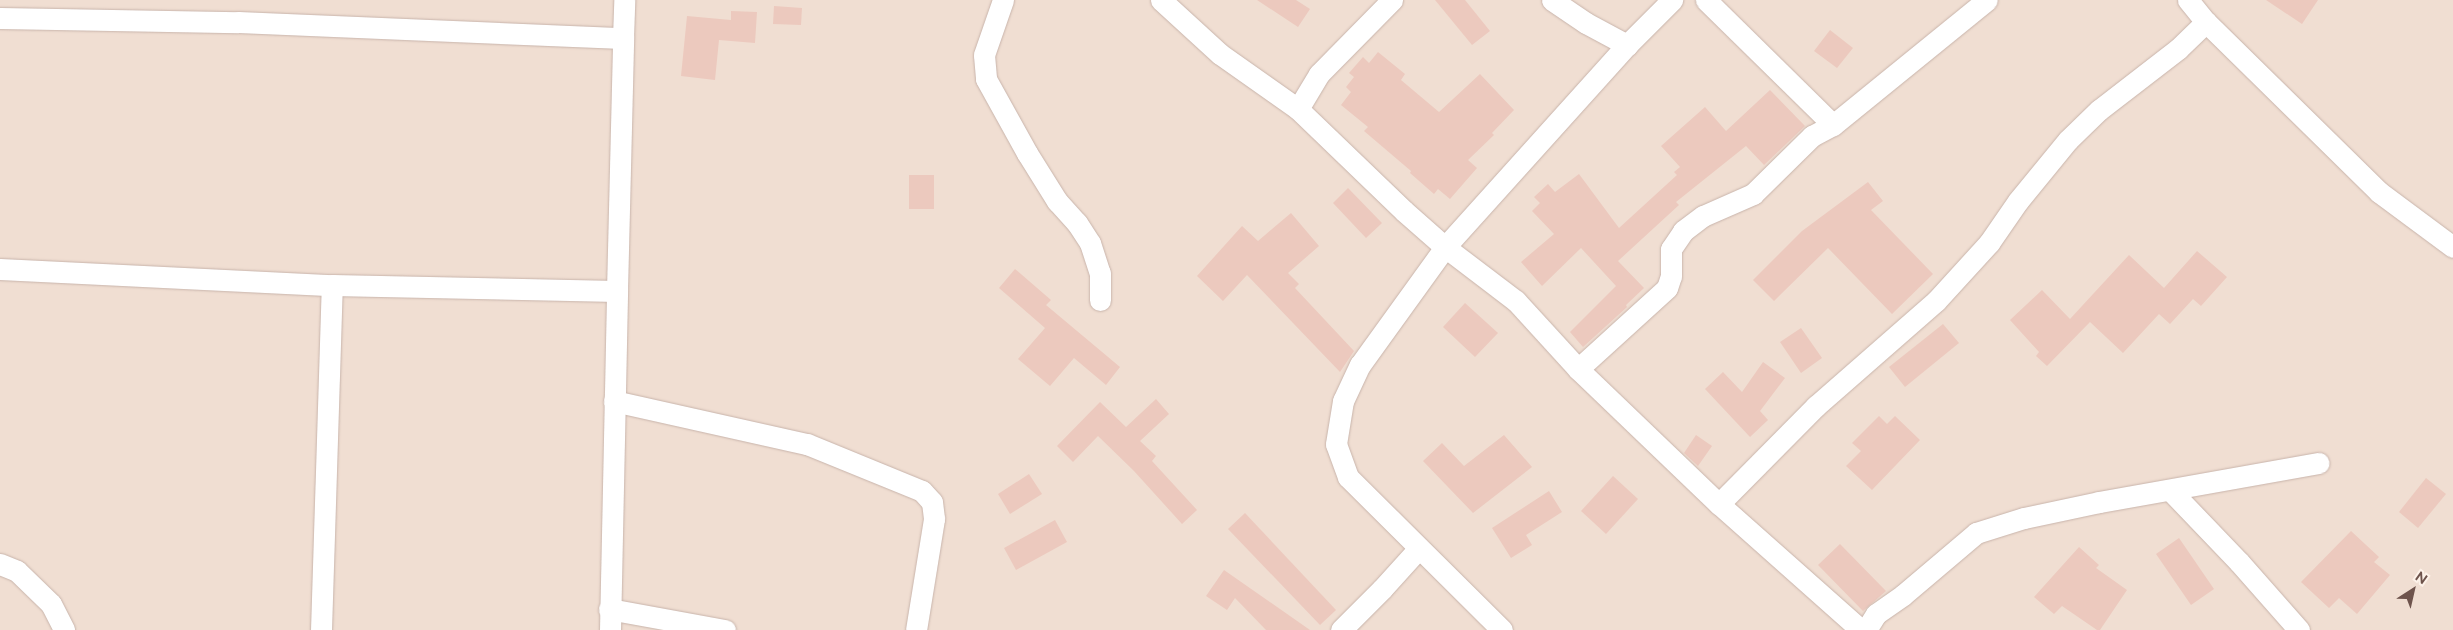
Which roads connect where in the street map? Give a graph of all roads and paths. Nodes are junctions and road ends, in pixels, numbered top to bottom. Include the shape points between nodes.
1 (624, 0) edge
2 (1003, 0) edge
3 (1161, 0) edge
4 (1392, 0) edge
5 (1552, 0) edge
6 (1672, 0) edge
7 (1706, 0) edge
8 (1987, 0) edge
9 (2188, 0) edge
10 (0, 18) edge
11 (2206, 22) junction
12 (623, 38) junction
13 (1627, 45) junction
14 (1298, 110) junction
15 (1833, 125) junction
16 (1445, 247) junction
17 (2453, 247) edge
18 (0, 268) edge
19 (332, 285) junction
20 (617, 291) junction
21 (1100, 300) dead end
22 (1578, 368) junction
23 (614, 402) junction
24 (2319, 463) dead end
25 (2170, 490) junction
26 (1719, 504) junction
27 (1419, 548) junction
28 (0, 564) edge
29 (609, 609) junction
30 (64, 630) edge
31 (321, 630) edge
32 (610, 630) edge
33 (725, 630) edge
34 (916, 630) edge
35 (1341, 630) edge
36 (1502, 630) edge
37 (1861, 630) edge
38 (1866, 630) edge
39 (2299, 630) edge

1 - 12 street
2 - 21 street via 984,55 986,80 1026,153 1057,201 1077,222 1090,243 1100,273
3 - 14 street via 1220,54
4 - 14 street via 1319,74
5 - 13 street
6 - 13 street
7 - 15 street
8 - 15 street
9 - 11 street
10 - 12 street via 238,22
11 - 17 street via 2379,192
11 - 26 street via 2178,49 2099,110 2068,140 2018,201 1989,243 1936,300 1816,406
12 - 20 street
13 - 16 street
14 - 16 street
15 - 22 street via 1812,136 1753,194 1703,216 1683,231 1671,248 1667,288
16 - 22 street via 1516,301
16 - 27 street via 1360,365 1344,401 1336,444 1348,477
18 - 19 street
19 - 20 street
19 - 31 street
20 - 23 street
22 - 26 street
23 - 29 street
23 - 34 street via 808,444 922,490 932,502 934,519
24 - 25 street
25 - 38 street via 2024,518 1976,533 1876,614
25 - 39 street
26 - 37 street
27 - 35 street
27 - 36 street
28 - 30 street via 17,571 51,604
29 - 32 street
29 - 33 street

